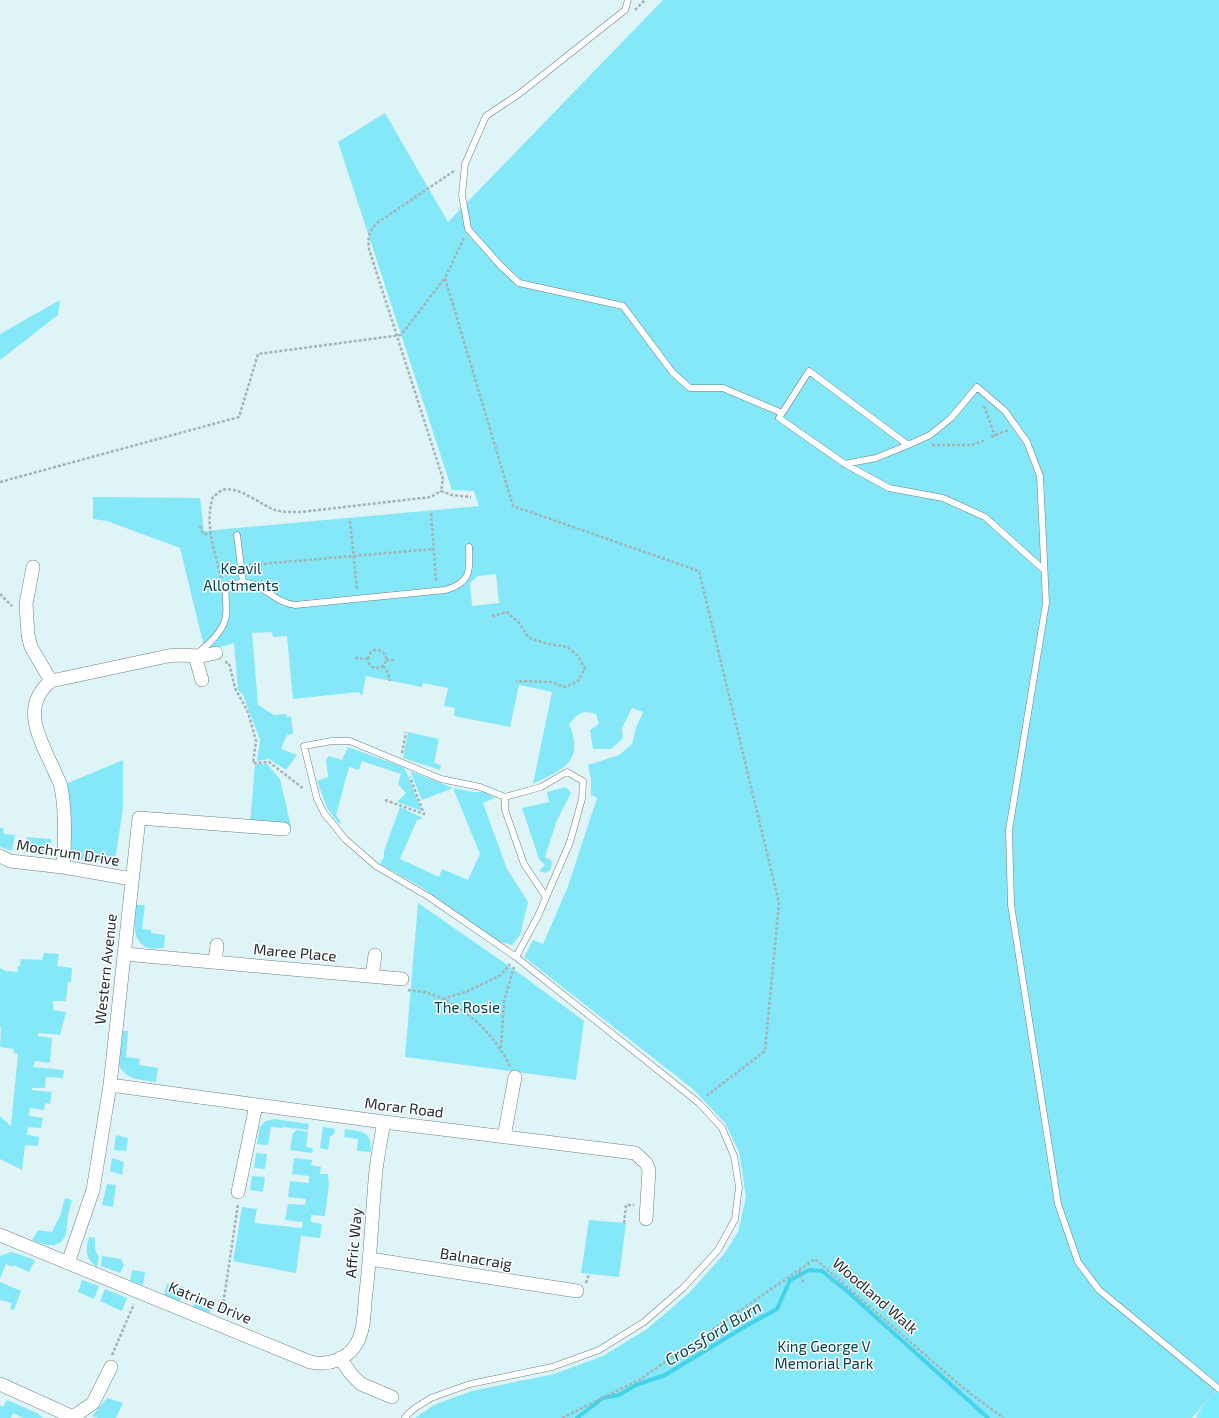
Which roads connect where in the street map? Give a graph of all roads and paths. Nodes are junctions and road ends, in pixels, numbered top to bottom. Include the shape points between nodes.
1 (628, 0) edge
2 (465, 164) junction
3 (468, 229) junction
4 (445, 278) junction
5 (977, 387) junction
6 (782, 413) junction
7 (1016, 427) junction
8 (995, 436) junction
9 (991, 437) dead end
10 (985, 440) dead end
11 (908, 445) junction
12 (845, 464) junction
13 (0, 482) edge
14 (441, 491) junction
15 (471, 497) dead end
16 (431, 513) dead end
17 (350, 521) dead end
18 (200, 526) dead end
19 (211, 534) junction
20 (237, 535) dead end
21 (469, 547) dead end
22 (434, 549) junction
23 (354, 556) junction
24 (241, 566) junction
25 (32, 567) dead end
26 (1044, 570) junction
27 (243, 583) junction
28 (225, 588) junction
29 (437, 591) junction
30 (358, 599) junction
31 (492, 616) dead end
32 (216, 653) joint
33 (195, 656) junction
34 (355, 658) dead end
35 (368, 659) junction
36 (386, 660) junction
37 (395, 660) dead end
38 (383, 666) junction
39 (202, 680) dead end
40 (51, 681) junction
41 (390, 681) dead end
42 (516, 681) dead end
43 (406, 732) dead end
44 (402, 762) junction
45 (505, 797) junction
46 (317, 799) junction
47 (385, 800) dead end
48 (284, 830) dead end
49 (0, 856) edge
50 (62, 867) junction
51 (132, 879) junction
52 (546, 897) junction
53 (217, 945) dead end
54 (124, 954) junction
55 (375, 955) dead end
56 (516, 957) junction
57 (216, 962) junction
58 (372, 976) junction
59 (402, 979) joint
60 (443, 999) junction
61 (501, 1048) junction
62 (515, 1077) joint
63 (110, 1085) junction
64 (699, 1103) junction
65 (256, 1105) junction
66 (384, 1122) junction
67 (504, 1137) junction
68 (238, 1192) joint
69 (642, 1206) junction
70 (646, 1219) dead end
71 (624, 1223) dead end
72 (0, 1235) edge
73 (370, 1260) junction
74 (68, 1263) junction
75 (799, 1270) junction
76 (804, 1284) dead end
77 (576, 1290) dead end
78 (140, 1292) junction
79 (220, 1325) junction
80 (340, 1358) junction
81 (111, 1367) joint
82 (0, 1384) edge
83 (1219, 1390) edge
84 (392, 1397) dead end
85 (1219, 1402) edge
86 (72, 1417) edge
87 (405, 1418) edge
88 (562, 1418) edge
89 (1004, 1418) edge
90 (1207, 1418) edge

1 - 2 lane via 625,10 519,94 486,116
2 - 3 lane via 462,195
2 - 14 path via 377,222 369,231 368,241 443,479
3 - 4 path
3 - 6 lane via 500,266 519,283 623,306 673,373 690,388 723,388
4 - 13 path via 401,335 258,354 239,417
4 - 64 path via 513,506 699,571 779,903 765,1051
5 - 7 lane via 1005,411
5 - 8 path
5 - 11 lane via 951,418 930,435
6 - 11 lane via 809,371
6 - 12 lane via 779,418
7 - 8 path
7 - 26 lane via 1027,442 1040,476
8 - 9 path
10 - 11 path via 972,445
11 - 12 lane via 876,458
12 - 26 lane via 889,488 943,498 985,517
14 - 15 path
14 - 19 path via 431,497 301,512 274,510 238,491 223,490 211,503
16 - 22 path
17 - 23 path
18 - 19 path via 203,534
19 - 28 path
20 - 24 lane
21 - 29 lane via 469,574 464,581 452,588
22 - 23 path
22 - 29 path
23 - 24 path
23 - 30 path
24 - 27 lane
25 - 40 street via 26,604 28,634 31,647
26 - 83 lane via 1046,603 1009,830 1011,905 1058,1204 1078,1262 1099,1290
27 - 28 lane
27 - 30 lane via 258,585 282,602 294,605
28 - 33 lane via 225,621 215,637
29 - 30 lane
31 - 42 path via 506,612 519,623 529,638 567,647 578,656 585,669 577,682 564,687 551,682
32 - 33 street
32 - 46 path via 221,661 228,663 235,688 248,712 256,741 253,762 269,762
33 - 39 street
33 - 40 street via 168,656
34 - 35 path
35 - 36 path via 371,652 377,650 384,653
35 - 38 path via 370,665 376,668
36 - 37 path
36 - 38 path
38 - 41 path
40 - 50 street via 40,693 34,716 36,731 61,786 65,824
43 - 44 path
44 - 45 lane via 442,779 480,787
44 - 46 lane via 350,741 304,746
44 - 47 path via 424,814
45 - 52 lane via 505,810 524,864
45 - 52 lane via 541,787 567,772 583,781 582,799 570,842
46 - 56 lane via 324,813 345,839 376,866 428,897
48 - 51 street, Western Avenue via 139,818
49 - 50 street, Mochrum Drive via 10,860
50 - 51 street, Mochrum Drive
51 - 54 street, Western Avenue
52 - 56 lane
53 - 57 street
54 - 57 street, Maree Place
54 - 63 street, Western Avenue
55 - 58 street
56 - 60 path via 501,975 468,991
56 - 61 path via 504,1001
56 - 64 lane
57 - 58 street, Maree Place
58 - 59 street, Maree Place
59 - 60 path via 406,990 427,993
60 - 61 path via 468,1013
61 - 62 path
62 - 67 street
63 - 65 street, Morar Road
63 - 74 street, Western Avenue via 92,1190
64 - 87 lane via 722,1128 734,1156 739,1187 735,1219 718,1250 684,1288 644,1322 599,1350 552,1367 470,1384 431,1398
65 - 66 street, Morar Road
65 - 68 street
66 - 67 street, Morar Road
66 - 73 street, Affric Way via 376,1170
67 - 69 street, Morar Road via 635,1153 650,1170
68 - 79 path
69 - 70 street, Morar Road
69 - 71 path via 626,1205
72 - 74 street, Katrine Drive
73 - 77 street, Balnacraig
73 - 80 street, Affric Way via 361,1334 351,1351
74 - 78 street, Katrine Drive
75 - 76 path
75 - 88 path, Woodland Walk via 639,1380
75 - 89 path, Woodland Walk via 815,1259 962,1387
78 - 79 street, Katrine Drive
78 - 81 path via 112,1356
79 - 80 street, Katrine Drive via 310,1362 330,1363
80 - 84 street via 361,1384
81 - 86 street via 93,1403
82 - 86 street
85 - 90 main road

